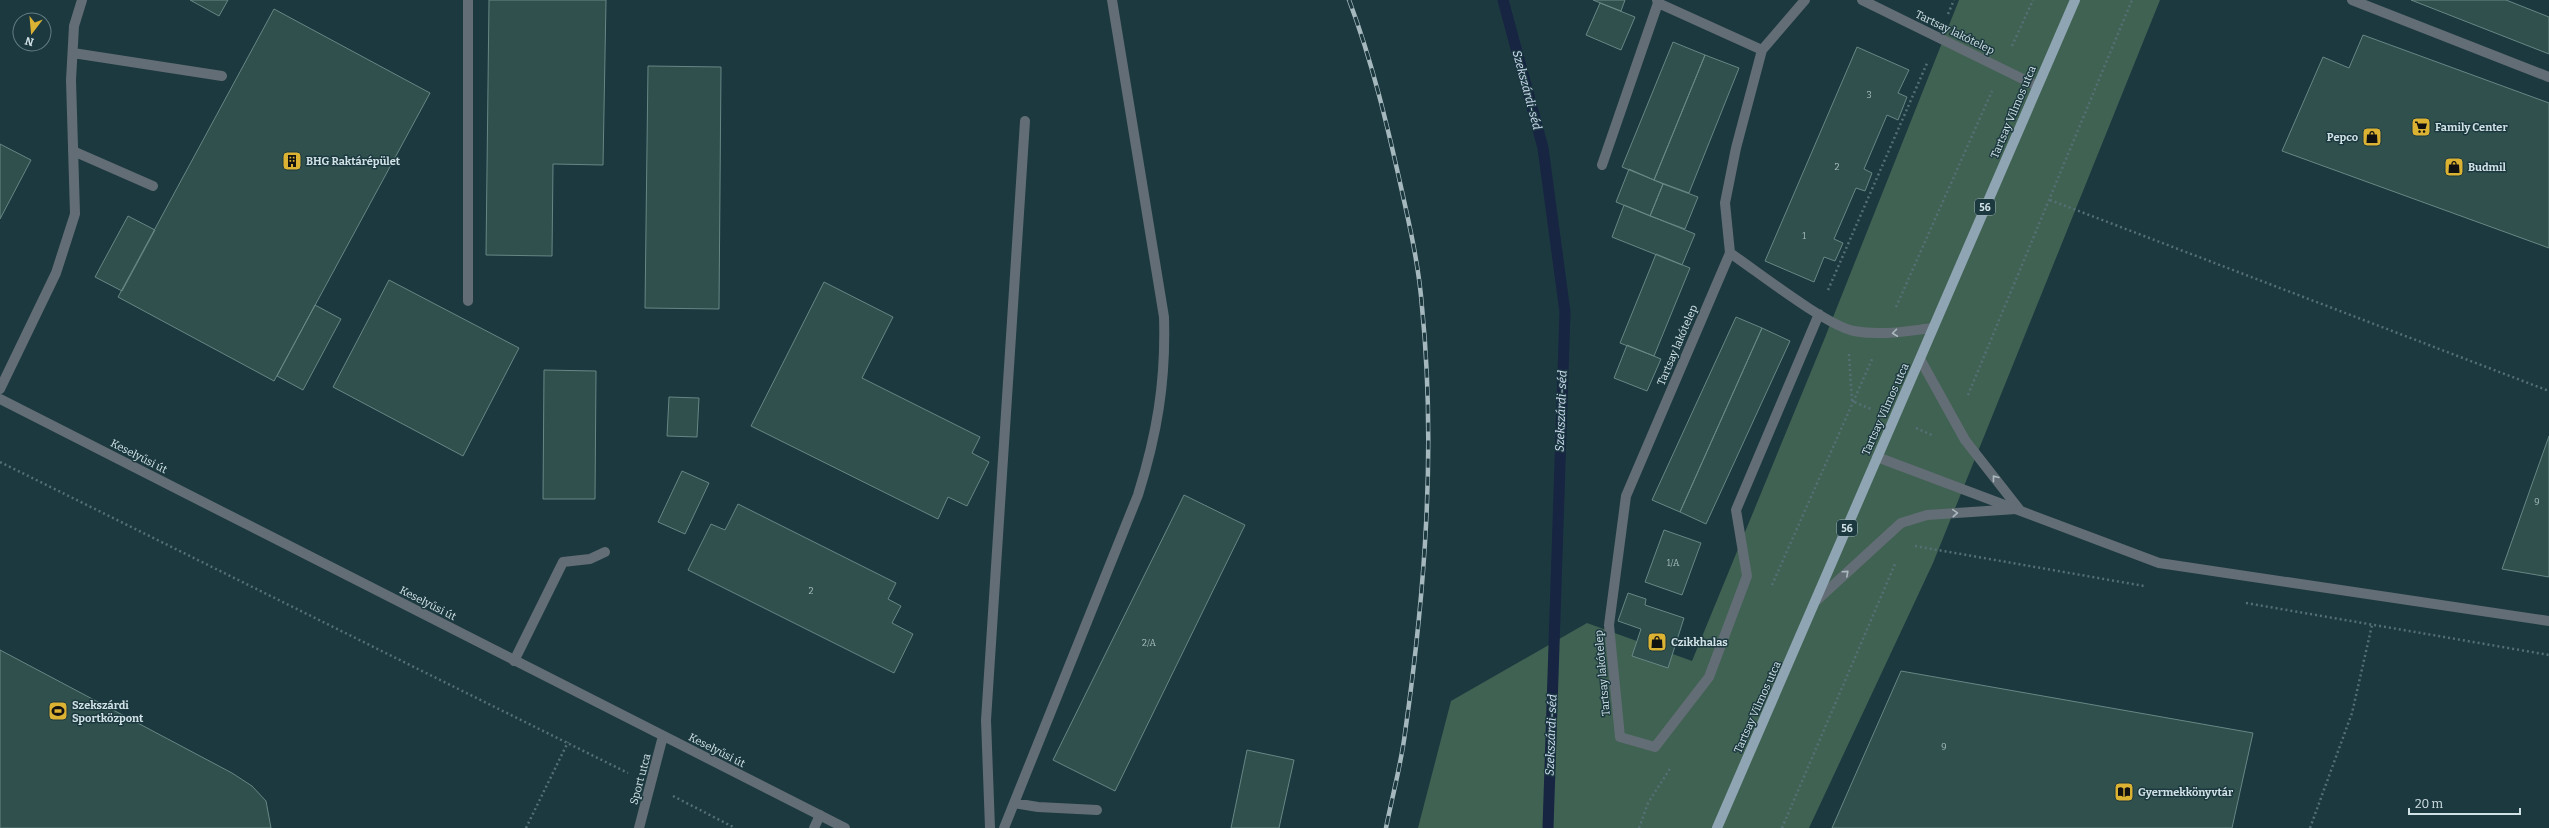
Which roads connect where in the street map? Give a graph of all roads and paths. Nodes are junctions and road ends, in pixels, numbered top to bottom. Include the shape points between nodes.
1 (82, 0) edge
2 (468, 0) edge
3 (1112, 0) edge
4 (1805, 0) edge
5 (1862, 0) edge
6 (1954, 0) edge
7 (2033, 0) edge
8 (2076, 0) edge
9 (2352, 0) edge
10 (1657, 2) edge
11 (1938, 37) junction
12 (1762, 50) junction
13 (73, 53) junction
14 (2003, 68) junction
15 (222, 76) dead end
16 (2549, 77) edge
17 (2037, 86) junction
18 (1025, 121) dead end
19 (73, 151) junction
20 (1602, 165) dead end
21 (153, 186) dead end
22 (2050, 200) dead end
23 (1730, 253) junction
24 (468, 301) dead end
25 (1819, 314) junction
26 (1846, 328) junction
27 (1933, 328) junction
28 (1884, 334) junction
29 (1920, 359) junction
30 (0, 389) edge
31 (2549, 391) edge
32 (0, 399) edge
33 (1852, 401) junction
34 (1877, 457) junction
35 (0, 462) edge
36 (2019, 509) junction
37 (605, 552) dead end
38 (1770, 590) dead end
39 (1817, 600) junction
40 (2549, 621) edge
41 (2372, 625) dead end
42 (514, 661) junction
43 (663, 736) junction
44 (568, 742) junction
45 (1674, 763) dead end
46 (651, 784) junction
47 (1014, 803) junction
48 (1097, 810) dead end
49 (820, 815) junction
50 (526, 828) edge
51 (639, 828) edge
52 (735, 828) edge
53 (814, 828) edge
54 (845, 828) edge
55 (990, 828) edge
56 (1004, 828) edge
57 (1639, 828) edge
58 (1717, 828) edge
59 (2310, 828) edge

1 - 13 street via 74,26
2 - 24 street
3 - 47 street via 1164,317 1165,369 1151,452 1138,495
4 - 12 street, Tartsay lakótelep
5 - 11 street, Tartsay lakótelep
6 - 11 path
7 - 14 path
8 - 17 main road, Tartsay Vilmos utca / 56
9 - 16 street
10 - 12 street
10 - 20 street
11 - 14 street, Tartsay lakótelep
11 - 26 path via 1827,288
12 - 23 street, Tartsay lakótelep via 1736,148 1725,203
13 - 15 street
13 - 19 street
14 - 17 street, Tartsay lakótelep
14 - 28 path
17 - 27 main road, Tartsay Vilmos utca / 56
18 - 55 street via 986,720
19 - 21 street
19 - 30 street via 75,214 56,273
22 - 31 path
23 - 25 street
23 - 25 street, Tartsay lakótelep via 1626,496 1609,625 1620,737 1655,747 1709,677 1747,576 1736,510
25 - 26 street
26 - 28 street via 1852,331
26 - 33 path
27 -> 28 street
27 - 29 main road, Tartsay Vilmos utca / 56
28 - 33 path
29 - 34 main road, Tartsay Vilmos utca / 56
36 -> 29 street via 1965,440
32 - 42 street, Keselyűsi út
33 - 38 path
34 - 36 street
34 - 39 main road, Tartsay Vilmos utca / 56
35 - 44 path
39 -> 36 street via 1901,523 1927,515
36 - 40 street via 2158,563
37 - 42 street via 590,559 563,562
39 - 58 main road, Tartsay Vilmos utca / 56
41 - 59 path via 2352,713
42 - 43 street, Keselyűsi út
43 - 46 street, Sport utca
43 - 49 street, Keselyűsi út
44 - 46 path
44 - 50 path
45 - 57 path via 1648,803
46 - 51 street, Sport utca
46 - 52 path
47 - 48 street
47 - 56 street
49 - 53 street
49 - 54 street, Keselyűsi út

